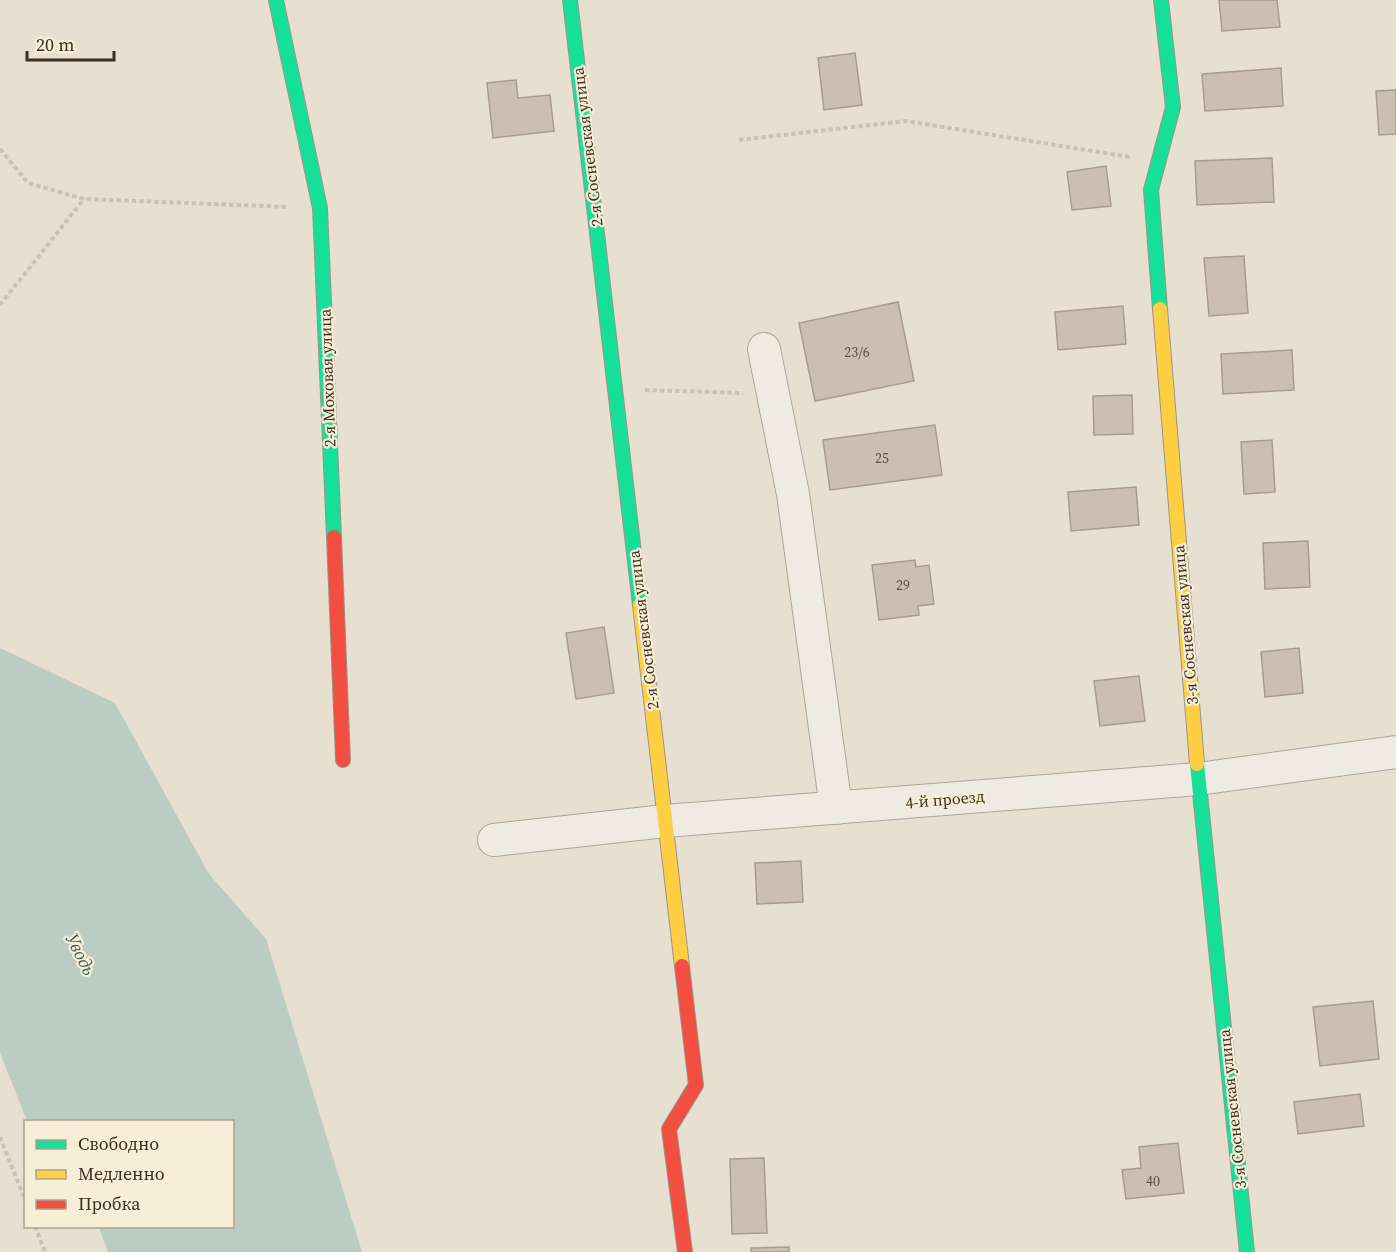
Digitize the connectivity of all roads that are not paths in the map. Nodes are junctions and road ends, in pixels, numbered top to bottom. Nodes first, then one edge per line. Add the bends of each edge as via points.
1 (276, 0) edge
2 (570, 0) edge
3 (1161, 0) edge
4 (764, 349) dead end
5 (1396, 752) edge
6 (343, 760) dead end
7 (1198, 779) junction
8 (836, 808) junction
9 (665, 821) junction
10 (494, 840) dead end
11 (685, 1252) edge
12 (1247, 1252) edge

1 - 6 street, 2-я Моховая улица via 320,208
2 - 9 street, 2-я Сосневская улица
3 - 7 street, 3-я Сосневская улица via 1173,107 1151,189
4 - 8 street via 793,494
5 - 7 street, 4-й проезд
7 - 8 street, 4-й проезд
7 - 12 street, 3-я Сосневская улица
8 - 9 street, 4-й проезд
9 - 10 street, 4-й проезд
9 - 11 street, 2-я Сосневская улица via 696,1085 669,1129

